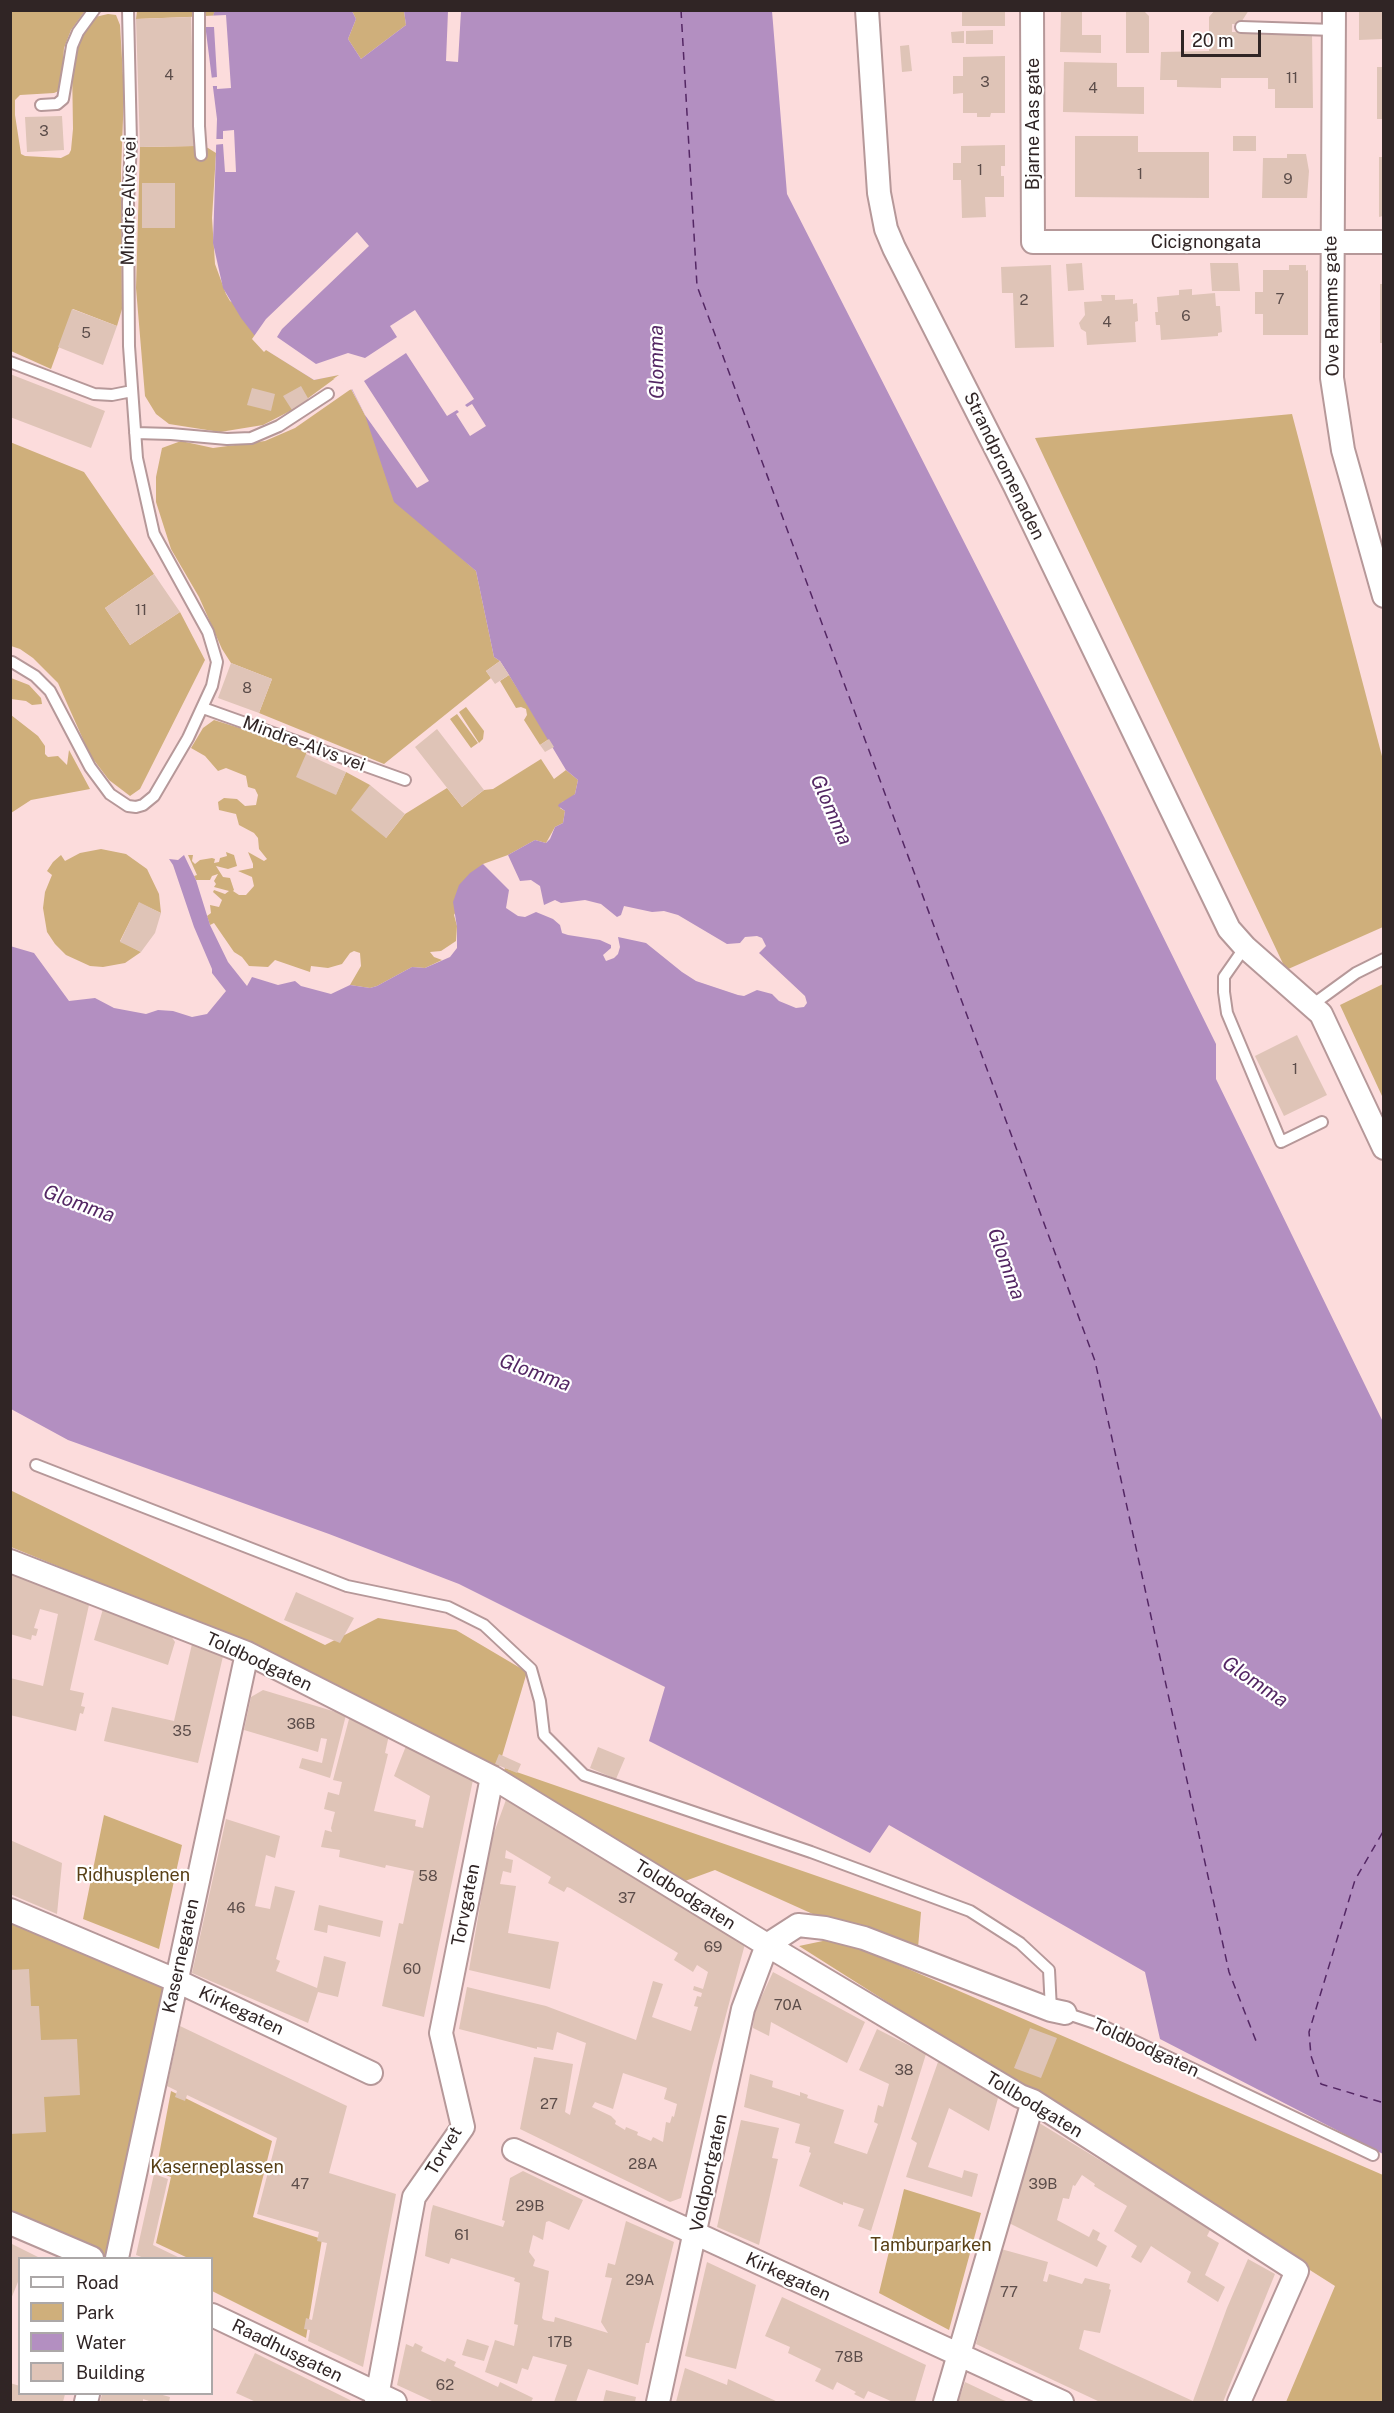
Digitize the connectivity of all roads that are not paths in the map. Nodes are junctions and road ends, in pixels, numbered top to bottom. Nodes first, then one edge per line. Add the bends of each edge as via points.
1 (94, 10) edge
2 (128, 10) edge
3 (199, 10) edge
4 (867, 10) edge
5 (1032, 10) edge
6 (1334, 20) edge
7 (1241, 27) dead end
8 (41, 105) dead end
9 (201, 155) dead end
10 (1033, 237) joint
11 (1331, 242) junction
12 (1383, 242) edge
13 (10, 362) edge
14 (132, 392) junction
15 (328, 394) dead end
16 (135, 433) junction
17 (1382, 586) edge
18 (12, 662) dead end
19 (203, 708) junction
20 (405, 780) dead end
21 (1245, 947) junction
22 (1383, 959) edge
23 (1311, 1005) junction
24 (1322, 1122) dead end
25 (1383, 1148) edge
26 (36, 1465) dead end
27 (10, 1561) edge
28 (247, 1653) junction
29 (492, 1777) junction
30 (10, 1910) edge
31 (767, 1945) junction
32 (175, 1980) junction
33 (1058, 2012) junction
34 (441, 2032) joint
35 (371, 2073) dead end
36 (1033, 2101) junction
37 (514, 2150) dead end
38 (1373, 2155) dead end
39 (10, 2223) edge
40 (696, 2235) junction
41 (87, 2257) edge
42 (117, 2257) edge
43 (213, 2315) edge
44 (959, 2355) junction
45 (383, 2400) edge
46 (658, 2403) edge
47 (945, 2403) edge
48 (1062, 2403) edge
49 (1239, 2403) edge

1 - 8 lane via 72,46 63,99 57,104
2 - 14 lane, Mindre-Alvs vei via 128,304
3 - 9 lane
4 - 21 street, Strandpromenaden via 876,164 886,229 1229,929
5 - 10 street, Bjarne Aas gate
6 - 7 lane
6 - 11 street, Ove Ramms gate
10 - 11 street, Cicignongata via 1033,242
11 - 12 street, Cicignongata
11 - 17 street, Ove Ramms gate via 1332,378 1342,450
13 - 14 lane via 94,394
14 - 16 lane, Mindre-Alvs vei
15 - 16 lane via 279,426 251,438
16 - 19 lane, Mindre-Alvs vei via 142,491 154,534 216,653 216,671
18 - 19 lane, Mindre-Alvs vei via 50,691 97,777 110,794 128,806 144,805 154,796
19 - 20 lane, Mindre-Alvs vei
21 - 23 street, Strandpromenaden
21 - 24 lane via 1224,977 1227,1013 1281,1142
22 - 23 lane
23 - 25 street, Strandpromenaden via 1321,1014
26 - 33 lane via 347,1586 448,1607 484,1625 531,1670 544,1735 584,1775 970,1911 1020,1943 1049,1970
27 - 28 street, Toldbodgaten
28 - 29 street, Toldbodgaten
28 - 32 street, Kasernegaten
29 - 31 street, Toldbodgaten
29 - 34 street, Torvgaten
30 - 32 street, Kirkegaten
31 - 33 street, Toldbodgaten via 798,1925 825,1928 864,1938
31 - 36 street, Tollbodgaten
31 - 40 street, Voldportgaten via 743,2009
32 - 35 street, Kirkegaten
32 - 42 street, Kasernegaten
33 - 38 lane, Toldbodgaten via 1101,2025
34 - 45 street, Torvet via 463,2127 414,2197
36 - 44 street
36 - 49 street, Tollbodgaten via 1297,2271
37 - 40 street, Kirkegaten
39 - 41 street
40 - 44 street, Kirkegaten
40 - 46 street, Voldportgaten
43 - 45 street, Raadhusgaten
44 - 47 street
44 - 48 street, Kirkegaten

